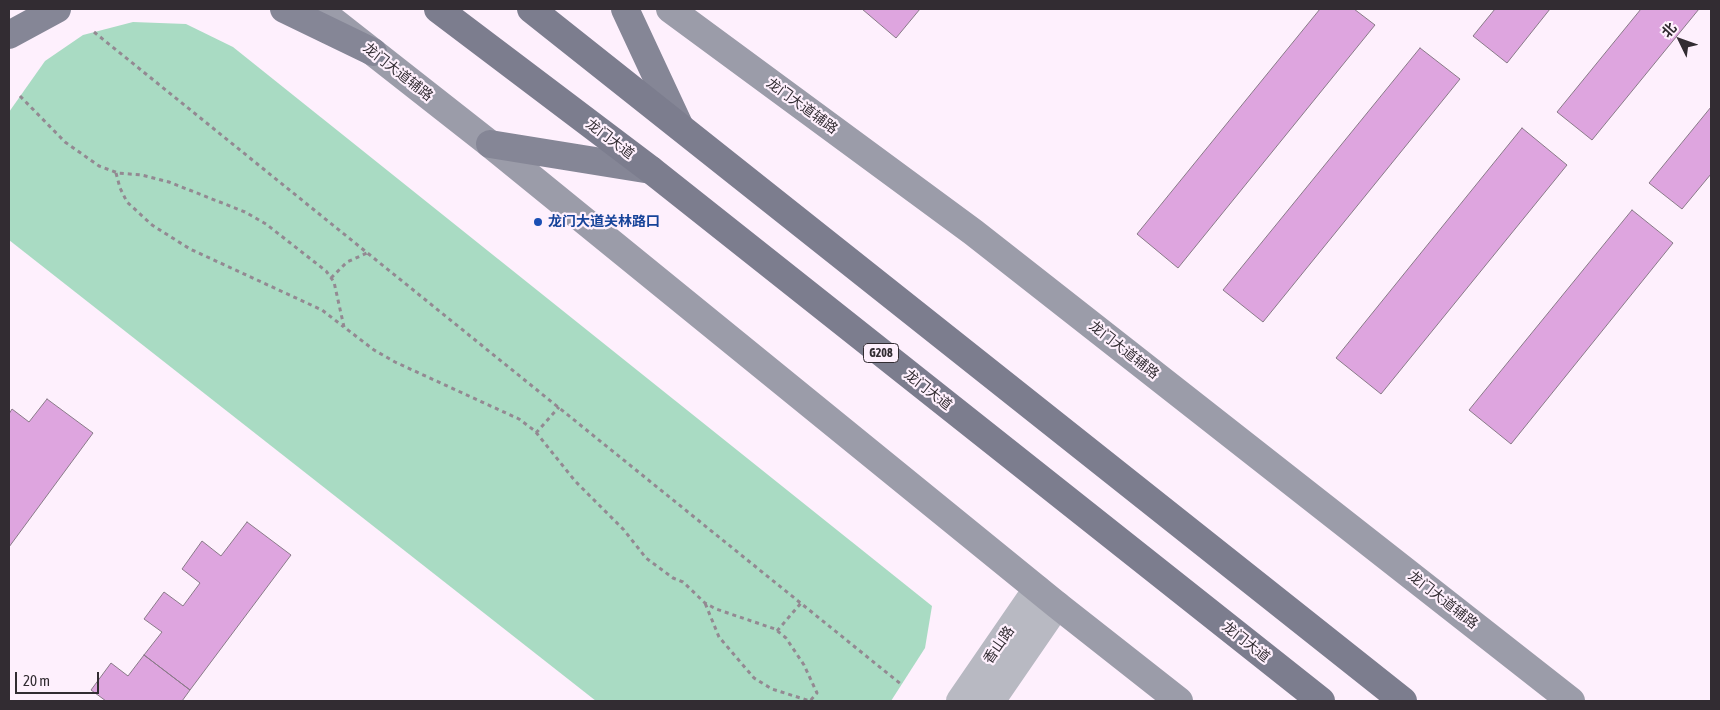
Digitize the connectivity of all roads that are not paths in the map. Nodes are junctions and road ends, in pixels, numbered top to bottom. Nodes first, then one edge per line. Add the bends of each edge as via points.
1 (57, 9) edge
2 (284, 9) edge
3 (318, 9) edge
4 (438, 9) edge
5 (531, 9) edge
6 (625, 9) edge
7 (670, 9) edge
8 (9, 35) edge
9 (374, 52) junction
10 (679, 125) junction
11 (490, 144) junction
12 (651, 170) junction
13 (1047, 597) junction
14 (960, 701) edge
15 (991, 701) edge
16 (1178, 701) edge
17 (1321, 701) edge
18 (1403, 701) edge
19 (1572, 701) edge

1 - 8 main road
2 - 9 main road
3 - 9 main road, 龙门大道辅路
4 - 12 highway, 龙门大道 / G208
5 - 10 highway
6 - 10 main road
7 - 19 main road, 龙门大道辅路 via 973,232
9 - 11 main road, 龙门大道辅路
10 - 18 highway
11 - 12 main road
11 - 13 main road, 龙门大道辅路
12 - 17 highway, 龙门大道 / G208
13 - 14 street, 香山路
13 - 15 street, 香山路
13 - 16 main road, 龙门大道辅路

